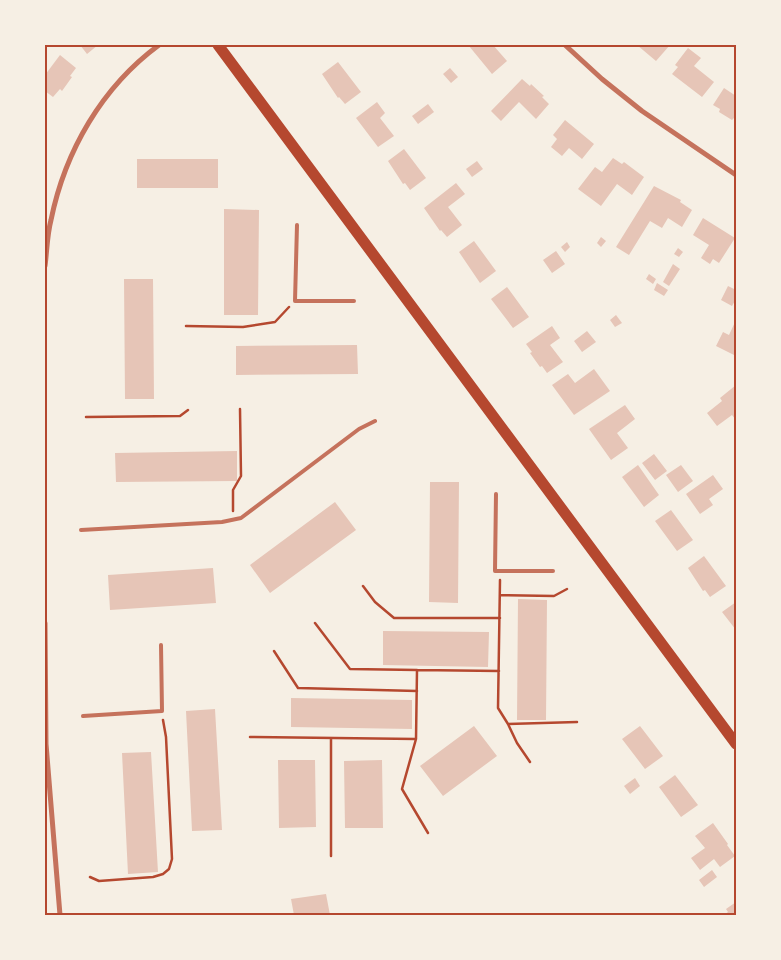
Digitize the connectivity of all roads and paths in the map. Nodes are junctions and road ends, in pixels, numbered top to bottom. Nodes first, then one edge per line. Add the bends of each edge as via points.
1 (159, 45) edge
2 (218, 45) edge
3 (565, 45) edge
4 (736, 175) edge
5 (297, 225) dead end
6 (45, 266) edge
7 (295, 301) junction
8 (354, 301) dead end
9 (186, 326) dead end
10 (188, 410) dead end
11 (240, 410) dead end
12 (86, 417) dead end
13 (375, 421) dead end
14 (496, 494) dead end
15 (233, 520) junction
16 (81, 530) dead end
17 (501, 571) junction
18 (553, 571) dead end
19 (363, 586) dead end
20 (566, 589) dead end
21 (500, 595) junction
22 (500, 618) junction
23 (45, 623) edge
24 (315, 623) dead end
25 (161, 645) dead end
26 (274, 651) dead end
27 (417, 670) junction
28 (499, 671) junction
29 (417, 691) junction
30 (162, 711) junction
31 (83, 716) dead end
32 (577, 722) dead end
33 (508, 724) junction
34 (250, 737) dead end
35 (331, 738) junction
36 (416, 739) junction
37 (736, 744) edge
38 (530, 762) dead end
39 (428, 834) dead end
40 (331, 856) dead end
41 (90, 877) dead end
42 (60, 915) edge

1 - 6 street via 140,58 114,87 72,152 52,213
2 - 37 main road
3 - 4 street via 642,111
5 - 7 lane
7 - 8 lane
7 - 9 path via 274,322 243,326
10 - 12 path via 180,416
11 - 15 path via 241,476 232,490
13 - 15 lane via 359,429 246,515
14 - 17 lane via 495,571
15 - 16 lane
17 - 18 lane
17 - 21 path
19 - 22 path via 375,602 394,618
20 - 21 path via 554,596
21 - 22 path
22 - 28 path
23 - 42 street via 46,744
24 - 27 path via 350,669
25 - 30 lane
26 - 29 path via 298,688
27 - 28 path
27 - 29 path
28 - 33 path via 498,708
29 - 36 path
30 - 31 lane
30 - 41 path via 171,865 163,874 153,877 99,881
32 - 33 path
33 - 38 path
34 - 35 path
35 - 36 path
35 - 40 path
36 - 39 path via 402,789

